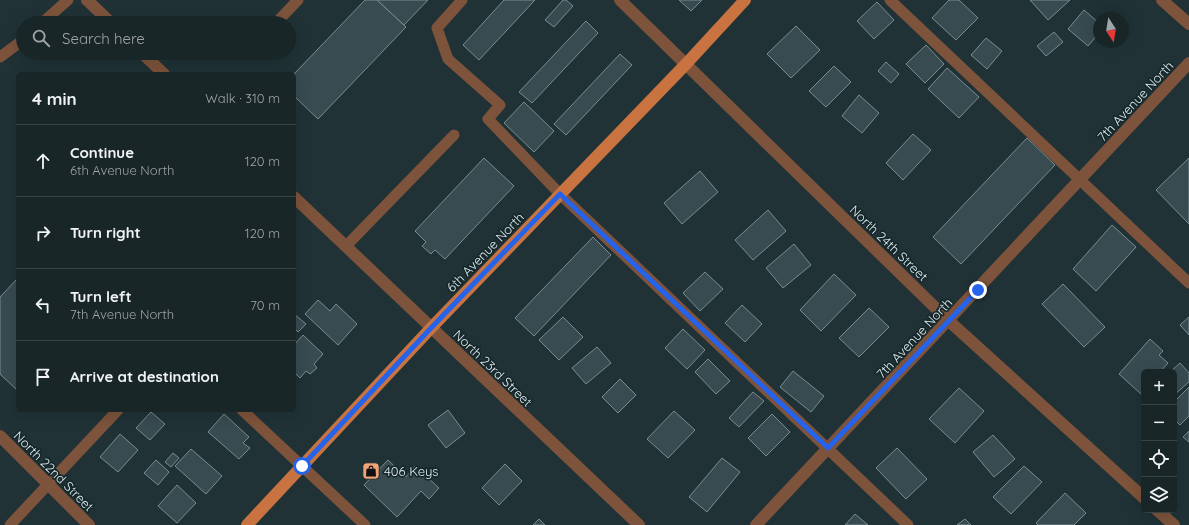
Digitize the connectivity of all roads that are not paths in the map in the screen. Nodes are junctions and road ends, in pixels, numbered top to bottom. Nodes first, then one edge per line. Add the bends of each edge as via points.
1 (68, 0) edge
2 (86, 0) edge
3 (298, 0) edge
4 (462, 0) edge
5 (620, 0) edge
6 (745, 0) edge
7 (890, 0) edge
8 (1162, 0) edge
9 (50, 16) edge
10 (103, 16) edge
11 (283, 16) edge
12 (1189, 24) edge
13 (16, 45) edge
14 (0, 57) edge
15 (149, 60) edge
16 (1189, 63) edge
17 (686, 64) junction
18 (162, 72) edge
19 (454, 135) dead end
20 (1081, 180) junction
21 (560, 194) junction
22 (296, 199) edge
23 (346, 246) junction
24 (1189, 283) edge
25 (949, 321) junction
26 (431, 328) junction
27 (116, 412) edge
28 (244, 412) edge
29 (0, 436) edge
30 (828, 448) junction
31 (302, 466) junction
32 (49, 485) junction
33 (1141, 495) edge
34 (1160, 513) edge
35 (10, 525) edge
36 (89, 525) edge
37 (247, 525) edge
38 (365, 525) edge
39 (639, 525) edge
40 (756, 525) edge
41 (908, 525) edge
42 (1174, 525) edge

1 - 9 lane
2 - 10 street
3 - 11 lane
4 - 21 lane via 437,28 448,59 500,105 488,119
5 - 17 street, North 24th Street
6 - 17 main road, 6th Avenue North
7 - 20 lane
8 - 12 street
13 - 14 lane
15 - 18 street
16 - 20 street, 7th Avenue North
17 - 21 main road, 6th Avenue North
17 - 25 street, North 24th Street
19 - 23 lane
20 - 24 lane
20 - 25 street, 7th Avenue North
21 - 26 main road, 6th Avenue North
21 - 30 lane
22 - 23 street, North 23rd Street
23 - 26 street, North 23rd Street
25 - 30 street, 7th Avenue North
25 - 33 street, North 24th Street
26 - 31 main road, 6th Avenue North
26 - 39 street, North 23rd Street
27 - 32 lane
28 - 31 lane
29 - 32 street, North 22nd Street
30 - 40 street, 7th Avenue North
30 - 41 lane
31 - 37 main road, 6th Avenue North
31 - 38 lane
32 - 35 lane
32 - 36 street, North 22nd Street
34 - 42 street

